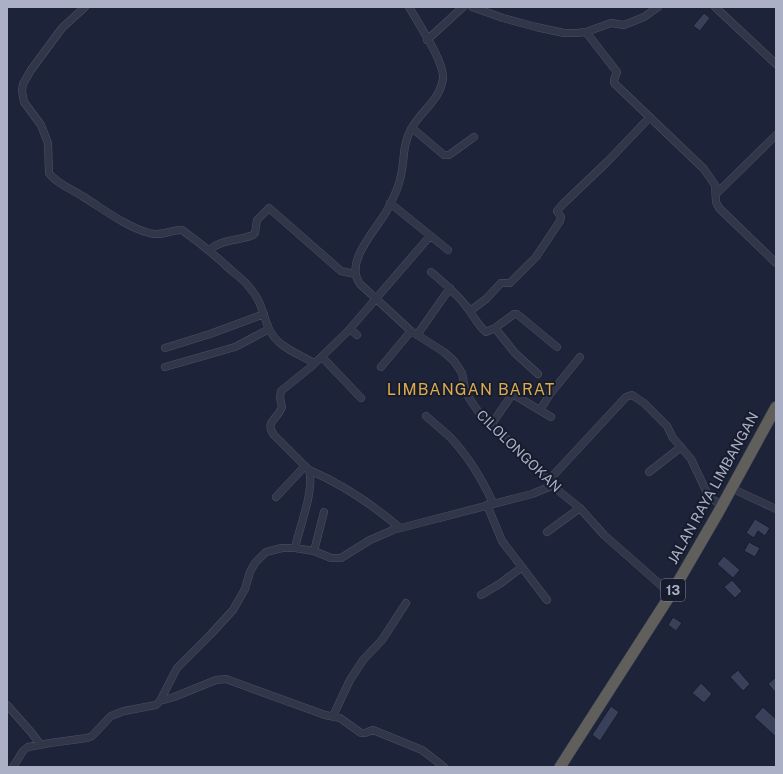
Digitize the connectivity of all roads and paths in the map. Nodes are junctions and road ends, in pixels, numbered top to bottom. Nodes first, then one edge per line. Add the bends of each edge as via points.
1 (85, 7) edge
2 (409, 7) edge
3 (463, 7) edge
4 (472, 7) edge
5 (658, 7) edge
6 (715, 7) edge
7 (586, 32) junction
8 (427, 40) junction
9 (776, 64) edge
10 (650, 117) junction
11 (412, 128) junction
12 (776, 135) edge
13 (474, 137) dead end
14 (716, 194) junction
15 (390, 203) junction
16 (430, 236) junction
17 (208, 249) junction
18 (448, 250) dead end
19 (776, 264) edge
20 (431, 272) dead end
21 (355, 274) junction
22 (450, 288) junction
23 (376, 299) junction
24 (470, 311) junction
25 (264, 314) junction
26 (495, 328) junction
27 (269, 329) junction
28 (350, 329) junction
29 (414, 333) junction
30 (357, 335) dead end
31 (557, 347) dead end
32 (164, 348) dead end
33 (322, 356) junction
34 (580, 357) dead end
35 (314, 363) junction
36 (165, 367) dead end
37 (381, 367) dead end
38 (538, 374) dead end
39 (361, 398) dead end
40 (776, 407) edge
41 (540, 410) junction
42 (426, 416) dead end
43 (551, 417) dead end
44 (492, 426) junction
45 (681, 447) junction
46 (307, 468) junction
47 (649, 472) dead end
48 (551, 482) junction
49 (731, 488) junction
50 (276, 497) dead end
51 (490, 504) junction
52 (722, 505) junction
53 (580, 508) junction
54 (776, 509) edge
55 (324, 512) dead end
56 (400, 528) junction
57 (547, 532) dead end
58 (295, 548) junction
59 (314, 551) junction
60 (522, 567) junction
61 (671, 594) junction
62 (481, 595) dead end
63 (547, 600) dead end
64 (406, 603) dead end
65 (160, 701) junction
66 (7, 706) edge
67 (333, 716) junction
68 (40, 744) junction
69 (13, 767) edge
70 (444, 767) edge
71 (560, 767) edge

1 - 17 street via 62,28 23,84 24,102 41,125 48,143 49,173 53,178 136,228 154,234 182,230
2 - 8 street
3 - 8 street
4 - 7 street via 536,27 564,33
5 - 7 street via 644,17 624,25 611,23
6 - 9 street
7 - 10 street via 617,72 614,83
8 - 11 street via 442,70 442,83 438,94
10 - 14 street via 704,169 714,181
10 - 24 street via 557,211 561,217 560,221 534,259 510,283 501,283
11 - 13 street via 444,155
11 - 15 street via 404,146 400,180
12 - 14 street
14 - 19 street via 719,208
15 - 16 street
15 - 21 street via 360,252
16 - 18 street
16 - 23 street
17 - 21 street via 217,244 253,235 257,220 269,208 341,271
17 - 25 street via 249,286
20 - 22 street
21 - 23 street, CILOLONGOKAN via 360,284
22 - 24 street
22 - 29 street
23 - 28 street
23 - 29 street, CILOLONGOKAN
24 - 26 street via 486,332
25 - 27 street
25 - 32 street
26 - 31 street via 517,314
26 - 38 street
27 - 35 street via 277,341
27 - 36 street via 234,347
28 - 30 street
28 - 33 street
29 - 37 street
29 - 44 street, CILOLONGOKAN via 454,361 462,373 465,389 473,406
33 - 35 street
33 - 39 street
34 - 41 street
35 - 46 street via 281,391 282,409 270,425 274,436
40 - 49 highway, JALAN RAYA LIMBANGAN / 13
41 - 43 street
41 - 44 street via 516,396 511,396
42 - 51 street via 450,437 468,459 485,486
44 - 48 street, CILOLONGOKAN
45 - 47 street
45 - 48 street via 664,423 635,396 629,395
45 - 52 street via 695,466 709,497
46 - 50 street
46 - 56 street via 357,496
46 - 58 street via 311,476
48 - 51 street via 532,494
48 - 53 street, CILOLONGOKAN
49 - 52 highway, JALAN RAYA LIMBANGAN / 13
49 - 54 street
51 - 56 street
51 - 60 street via 502,541
52 - 61 highway, JALAN RAYA LIMBANGAN / 13
53 - 57 street
53 - 61 street, CILOLONGOKAN via 604,535
55 - 59 street
56 - 59 street via 370,540 341,558 331,558
58 - 59 street
58 - 65 street via 271,550 255,563 233,610 177,668
60 - 62 street
60 - 63 street
61 - 71 highway, JALAN RAYA LIMBANGAN / 13
64 - 67 street via 382,640 350,680
65 - 67 street via 216,680 226,679
65 - 68 street via 156,705 111,716 87,738
66 - 68 street
67 - 70 street via 361,733 373,730 418,748
68 - 69 street via 23,751

